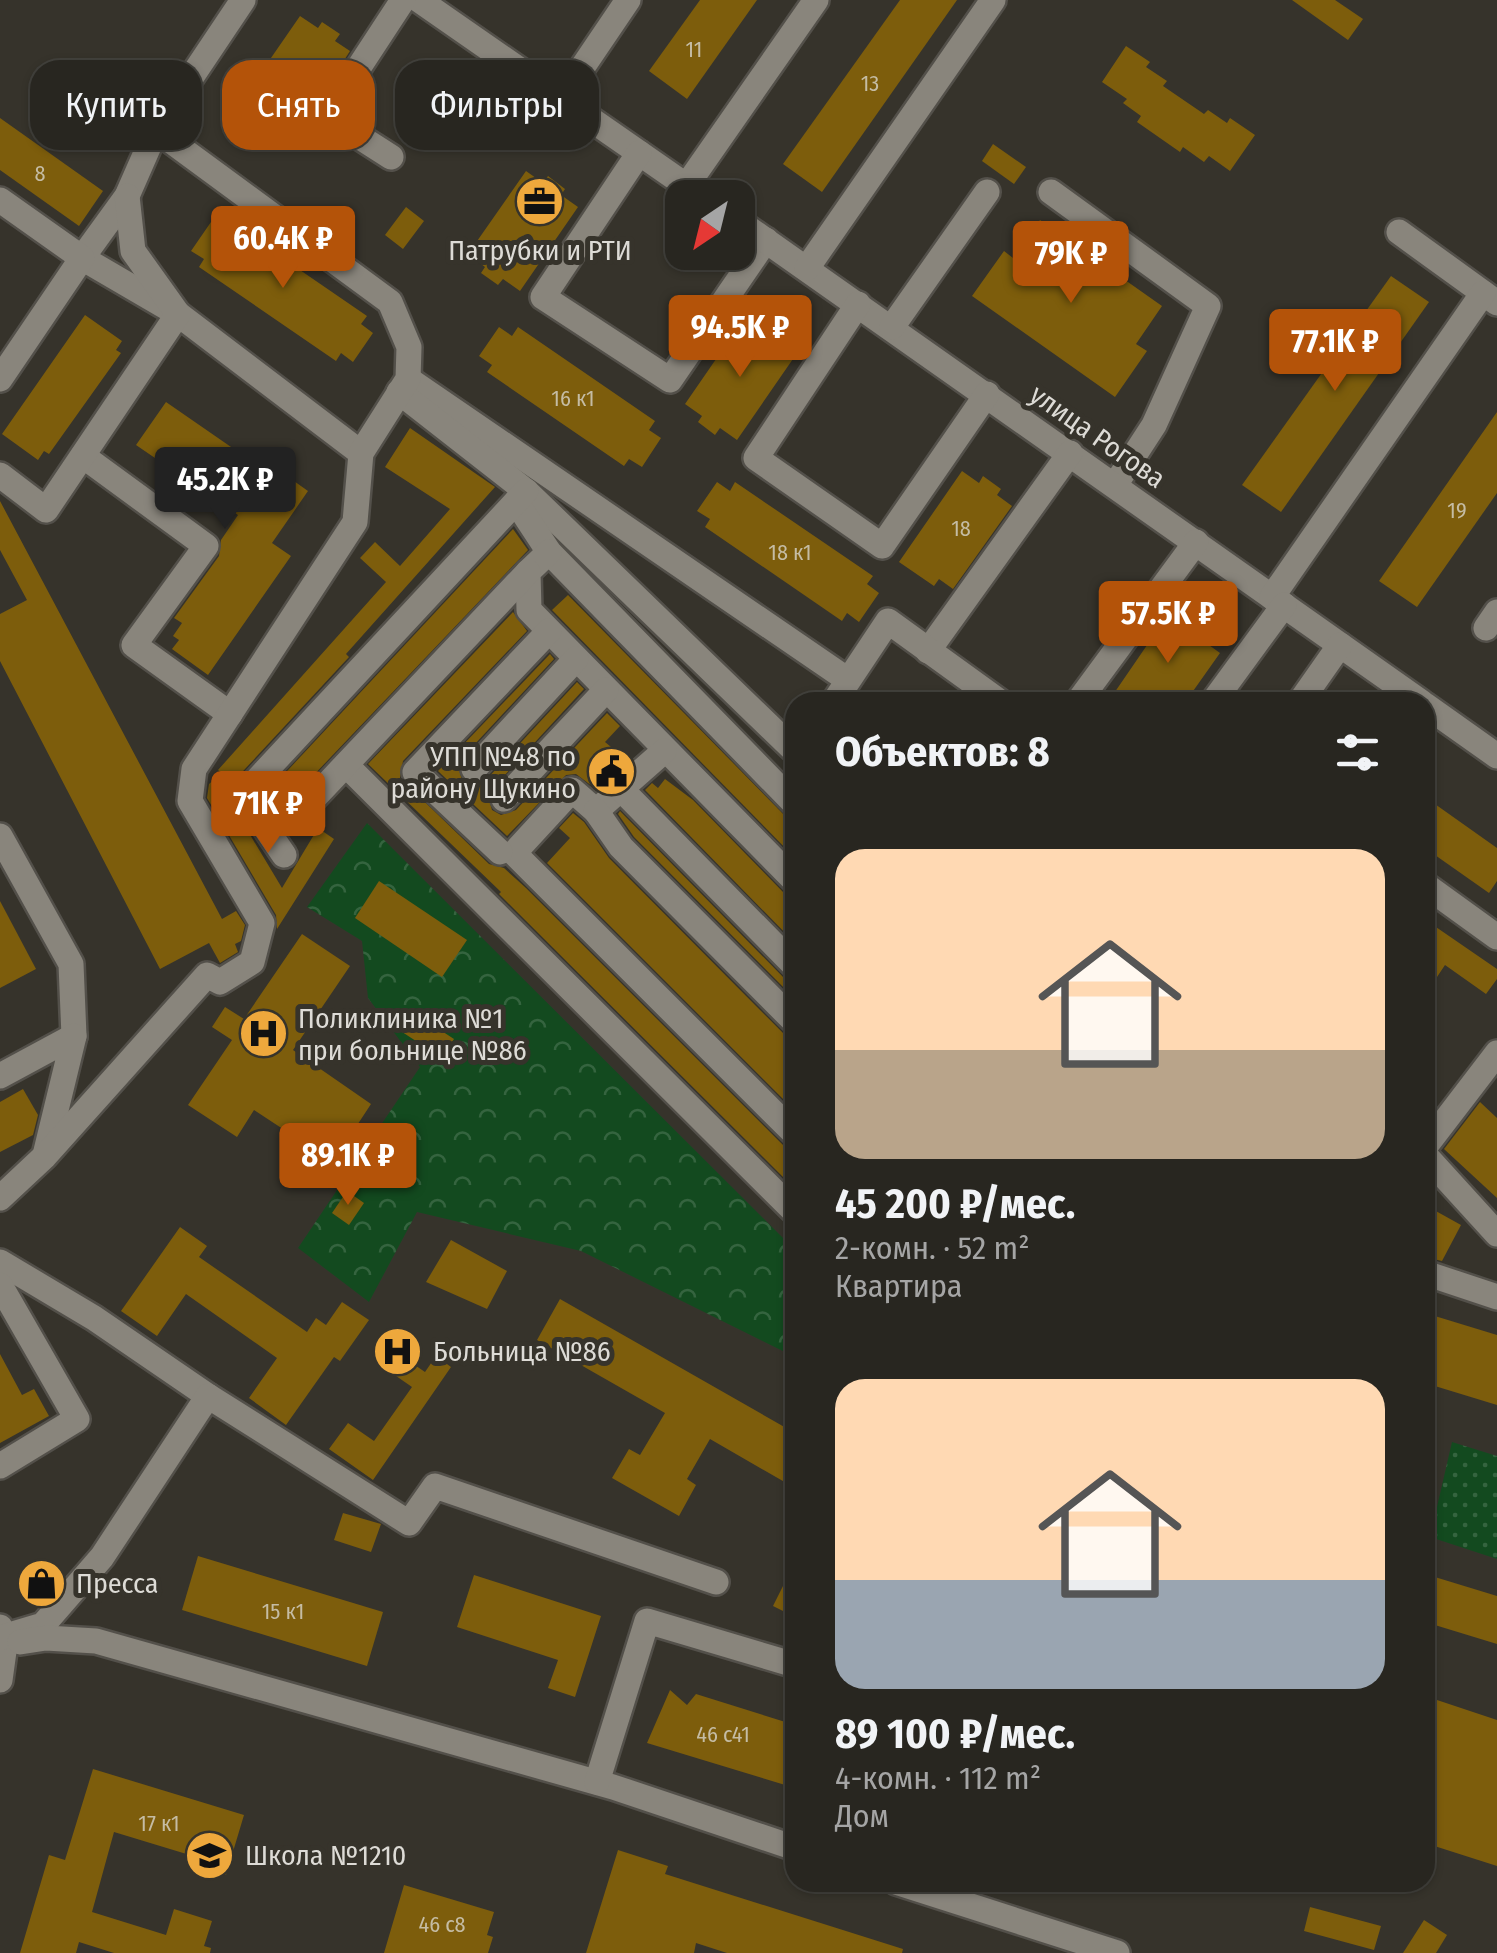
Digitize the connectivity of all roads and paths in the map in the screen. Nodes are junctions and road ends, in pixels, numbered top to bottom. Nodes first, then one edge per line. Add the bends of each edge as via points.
1 (244, 0) edge
2 (628, 0) edge
3 (816, 0) edge
4 (993, 0) edge
5 (418, 1) edge
6 (504, 60) edge
7 (587, 60) edge
8 (202, 62) edge
9 (599, 125) edge
10 (147, 150) edge
11 (183, 150) edge
12 (639, 153) junction
13 (391, 157) dead end
14 (680, 180) edge
15 (703, 180) edge
16 (987, 192) dead end
17 (1052, 192) dead end
18 (127, 196) junction
19 (0, 200) edge
20 (755, 232) edge
21 (1399, 232) dead end
22 (766, 240) junction
23 (82, 258) junction
24 (807, 268) junction
25 (1490, 298) edge
26 (858, 304) junction
27 (178, 314) junction
28 (892, 328) junction
29 (0, 379) edge
30 (403, 385) junction
31 (987, 394) junction
32 (361, 453) junction
33 (1070, 453) junction
34 (83, 456) junction
35 (0, 475) edge
36 (1115, 485) junction
37 (521, 496) junction
38 (1196, 542) junction
39 (549, 552) junction
40 (528, 572) junction
41 (1278, 601) junction
42 (548, 631) junction
43 (1340, 645) junction
44 (928, 651) junction
45 (576, 659) junction
46 (606, 690) junction
47 (841, 691) edge
48 (986, 692) edge
49 (1085, 692) edge
50 (1219, 692) edge
51 (1307, 692) edge
52 (1406, 692) edge
53 (1435, 712) edge
54 (230, 714) junction
55 (785, 742) edge
56 (664, 751) junction
57 (1497, 756) edge
58 (346, 764) junction
59 (474, 769) dead end
60 (621, 788) junction
61 (785, 794) edge
62 (504, 799) dead end
63 (596, 810) junction
64 (298, 815) dead end
65 (0, 836) edge
66 (500, 852) dead end
67 (284, 855) dead end
68 (785, 871) edge
69 (1435, 892) edge
70 (1497, 937) edge
71 (785, 956) edge
72 (785, 1012) edge
73 (74, 1036) junction
74 (1497, 1052) edge
75 (0, 1076) edge
76 (785, 1124) edge
77 (1435, 1134) edge
78 (45, 1156) junction
79 (1435, 1166) edge
80 (0, 1198) edge
81 (785, 1202) edge
82 (1497, 1234) edge
83 (0, 1262) edge
84 (1435, 1276) edge
85 (0, 1285) edge
86 (1497, 1297) edge
87 (208, 1396) junction
88 (0, 1466) edge
89 (716, 1582) dead end
90 (3, 1636) edge
91 (785, 1662) edge
92 (0, 1680) edge
93 (597, 1782) junction
94 (785, 1845) edge
95 (927, 1892) edge
96 (1117, 1953) edge

1 - 8 street
2 - 7 street
3 - 15 street
4 - 24 street
5 - 6 street
5 - 13 street via 326,116
9 - 12 street
10 - 18 street
11 - 30 street via 390,302 409,346
12 - 14 street
12 - 22 street via 542,297 670,380
16 - 28 street
17 - 36 street via 1208,306 1154,425
18 - 23 street
18 - 27 street via 133,251
19 - 23 street
20 - 22 street, улица Рогова
21 - 25 street
22 - 24 street, улица Рогова
23 - 27 street
23 - 29 street
24 - 26 street, улица Рогова
25 - 41 street
26 - 28 street, улица Рогова
26 - 31 street via 756,458 882,546
27 - 32 street
27 - 34 street
28 - 31 street, улица Рогова
30 - 32 street
30 - 37 street
30 - 47 street
31 - 33 street, улица Рогова
32 - 54 street via 355,522
33 - 36 street, улица Рогова
33 - 44 street
34 - 35 street via 46,510
34 - 54 street via 206,546 134,645
36 - 38 street, улица Рогова
37 - 39 street
37 - 55 street
37 - 67 street via 243,795
38 - 41 street, улица Рогова
38 - 49 street
39 - 40 street
39 - 61 street
40 - 42 street via 529,610
40 - 58 street
41 - 43 street, улица Рогова
41 - 50 street
42 - 45 street
42 - 66 street via 414,772
43 - 51 street
43 - 52 street, улица Рогова
44 - 47 street via 888,621
44 - 48 street
45 - 46 street
45 - 59 street
46 - 56 street
46 - 62 street
53 - 57 street, улица Рогова
54 - 78 street via 194,769 190,801 262,923 252,962 220,982 207,976
56 - 60 street
56 - 68 street
58 - 64 street
58 - 81 street
60 - 63 street
60 - 71 street
63 - 72 street via 621,847
63 - 76 street via 572,790 514,853
65 - 73 street via 71,964
69 - 70 street
73 - 75 street
73 - 78 street
74 - 77 street
78 - 80 street
79 - 82 street
83 - 87 street
84 - 86 street
85 - 88 street via 77,1419
87 - 89 street via 408,1523 435,1486
87 - 90 street via 102,1556 43,1625
90 - 92 street
90 - 93 street via 96,1641
91 - 93 street via 646,1621
93 - 94 street
95 - 96 street

